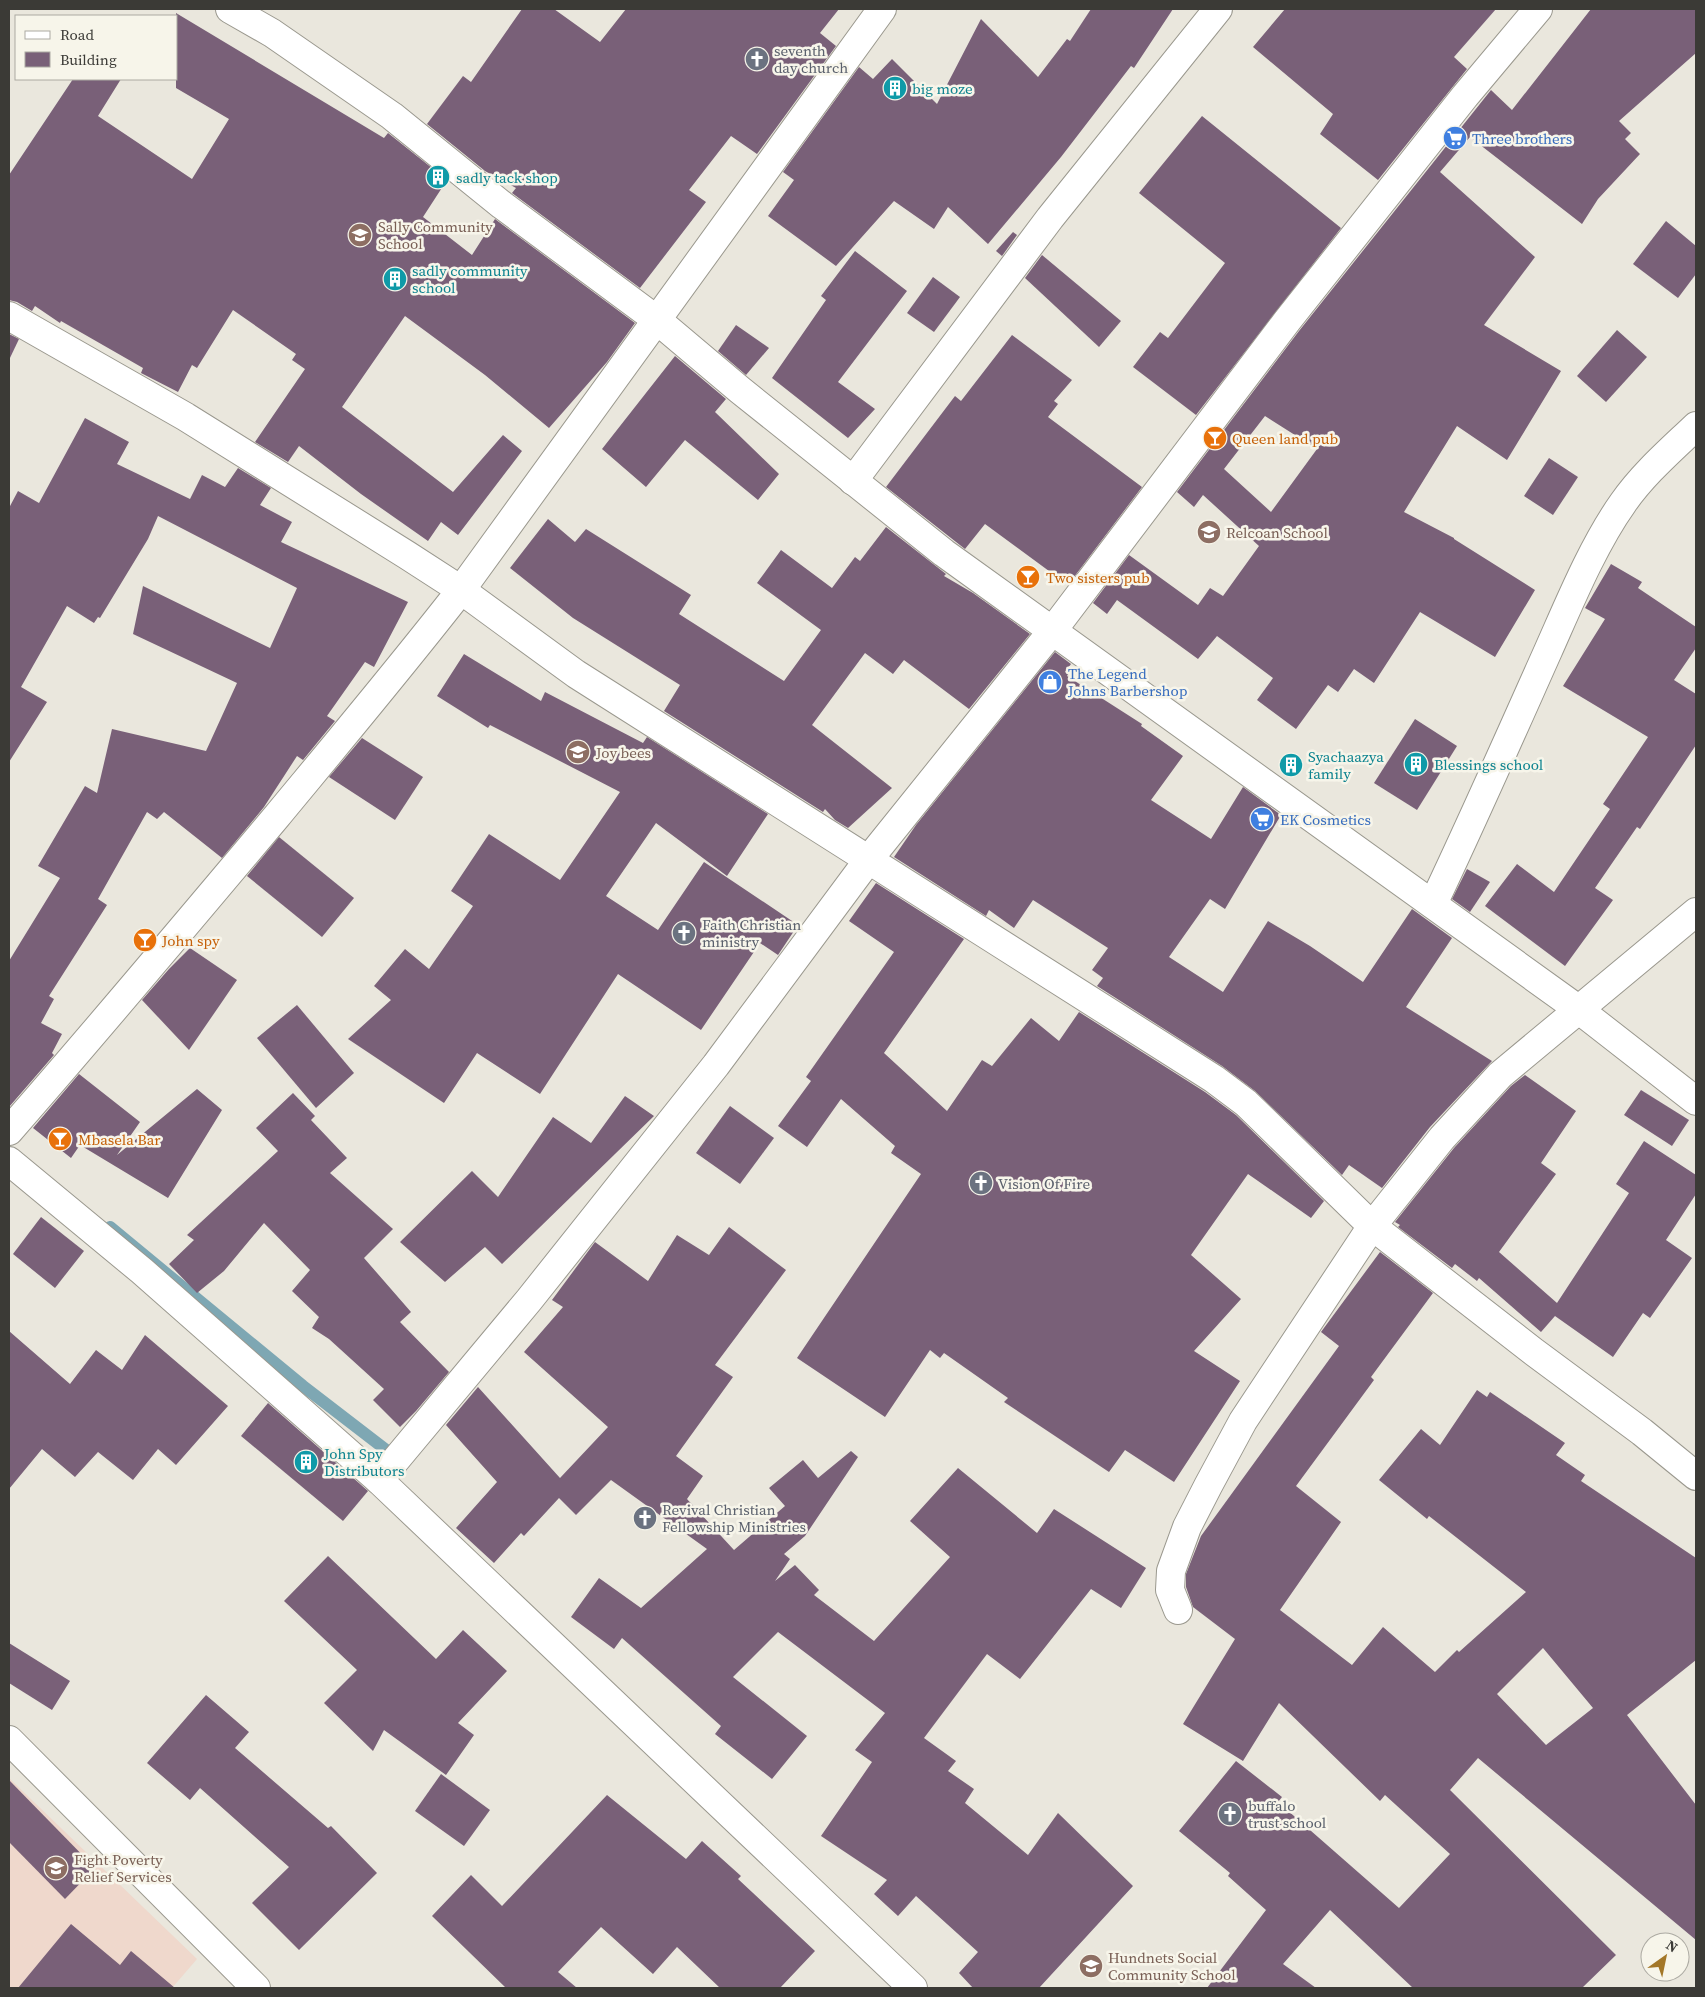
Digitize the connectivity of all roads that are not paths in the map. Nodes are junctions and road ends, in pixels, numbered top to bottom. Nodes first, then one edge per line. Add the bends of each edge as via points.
1 (230, 9) edge
2 (882, 9) edge
3 (1218, 9) edge
4 (1538, 9) edge
5 (9, 316) edge
6 (657, 320) junction
7 (1696, 426) edge
8 (853, 481) junction
9 (461, 590) junction
10 (1052, 630) junction
11 (869, 859) junction
12 (1433, 904) junction
13 (1696, 912) edge
14 (1578, 1009) junction
15 (1696, 1101) edge
16 (9, 1131) edge
17 (9, 1161) edge
18 (1372, 1226) junction
19 (1696, 1476) edge
20 (379, 1480) junction
21 (1178, 1610) dead end
22 (9, 1740) edge
23 (256, 1988) edge
24 (913, 1988) edge

1 - 6 street via 272,32 392,116 502,205
2 - 6 street
3 - 8 street via 1050,218
4 - 10 street via 1465,96 1287,322
5 - 9 street via 186,417
6 - 8 street
6 - 9 street
7 - 12 street via 1647,474 1623,502 1608,527 1567,608
8 - 10 street via 944,553
9 - 11 street via 576,674
9 - 16 street via 406,661
10 - 11 street
10 - 12 street
11 - 18 street via 1214,1079 1246,1103
11 - 20 street via 716,1065 529,1300
12 - 14 street
13 - 14 street
14 - 15 street
14 - 18 street via 1500,1075 1442,1138
17 - 20 street via 142,1271
18 - 19 street
18 - 21 street via 1243,1421 1208,1486 1170,1571 1170,1590
20 - 24 street
22 - 23 street

